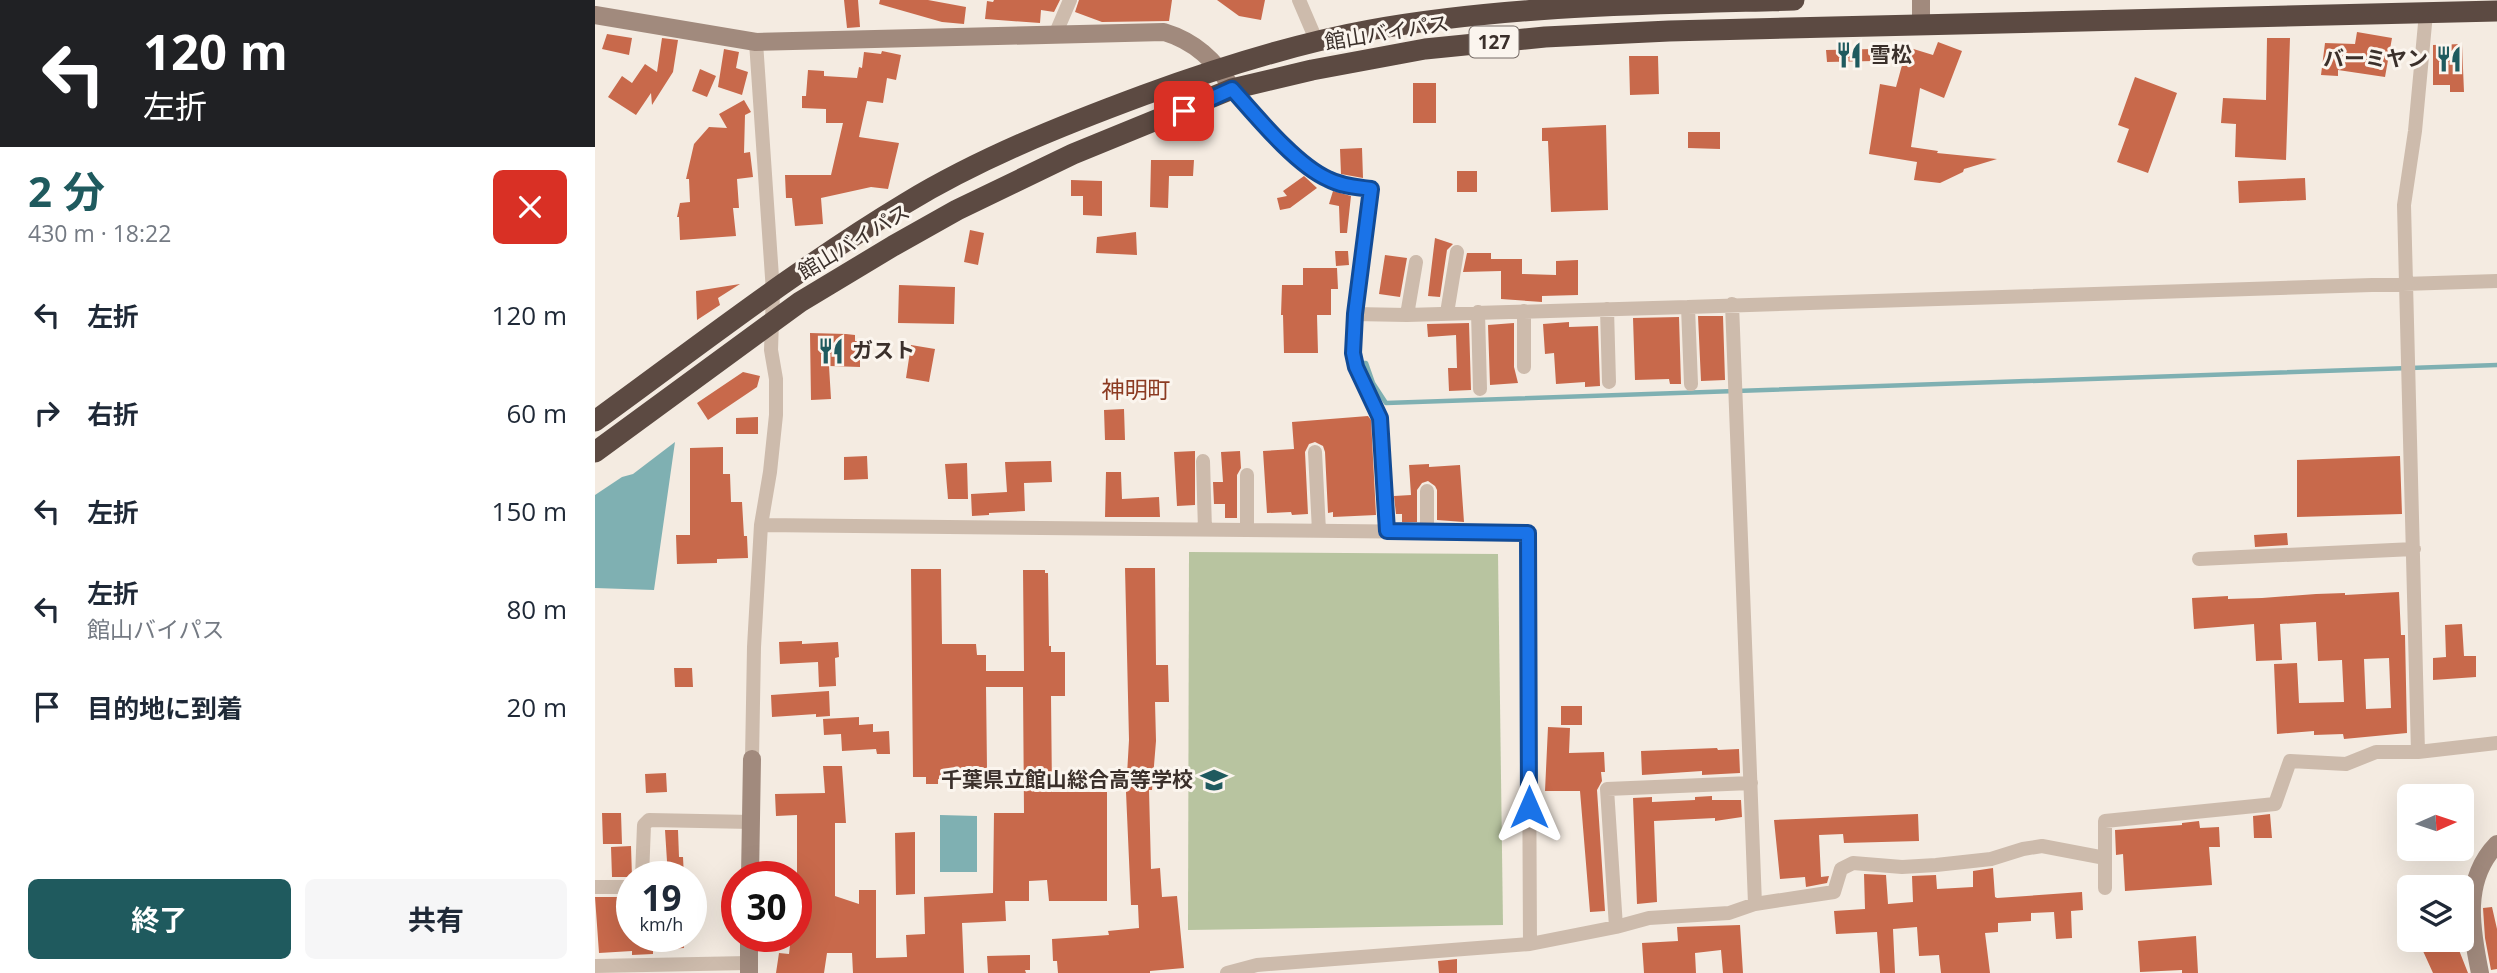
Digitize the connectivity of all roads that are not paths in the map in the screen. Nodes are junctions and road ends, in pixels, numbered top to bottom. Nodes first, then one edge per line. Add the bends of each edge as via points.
1 (1070, 0) edge
2 (1299, 0) edge
3 (1794, 0) edge
4 (1921, 0) edge
5 (2497, 11) edge
6 (2426, 13) junction
7 (595, 15) edge
8 (1921, 24) junction
9 (1055, 36) junction
10 (756, 41) junction
11 (1317, 42) junction
12 (1220, 68) junction
13 (1232, 89) junction
14 (1457, 252) dead end
15 (1416, 262) dead end
16 (2497, 281) edge
17 (2406, 285) junction
18 (773, 292) junction
19 (1732, 304) junction
20 (1688, 307) junction
21 (1607, 309) junction
22 (1524, 311) junction
23 (1478, 312) junction
24 (1447, 313) junction
25 (1355, 314) junction
26 (1407, 315) junction
27 (771, 325) junction
28 (1524, 367) dead end
29 (1609, 382) dead end
30 (1691, 384) dead end
31 (1480, 389) dead end
32 (595, 421) edge
33 (595, 452) edge
34 (1315, 452) dead end
35 (1203, 461) dead end
36 (1247, 475) dead end
37 (1427, 491) dead end
38 (761, 526) junction
39 (1205, 530) junction
40 (1247, 530) junction
41 (1319, 531) junction
42 (1387, 531) junction
43 (1427, 532) junction
44 (2414, 549) junction
45 (2199, 559) dead end
46 (2497, 743) edge
47 (2418, 752) junction
48 (753, 759) joint
49 (1751, 783) junction
50 (752, 822) junction
51 (2497, 844) edge
52 (2105, 858) junction
53 (643, 861) edge
54 (751, 861) edge
55 (595, 887) edge
56 (616, 887) edge
57 (2105, 888) dead end
58 (1755, 904) junction
59 (1616, 928) junction
60 (1530, 944) junction
61 (595, 966) edge
62 (749, 968) edge
63 (1227, 973) edge
64 (2480, 973) edge

1 - 9 street
2 - 11 street
3 - 11 highway, 館山バイパス / 127 via 1551,10 1425,22
4 - 8 street
5 - 6 highway, 館山バイパス / 127
6 - 8 highway, 館山バイパス / 127
6 - 17 street via 2404,205
7 - 10 street
8 - 13 highway, 館山バイパス / 127 via 1545,37 1426,49
9 - 10 street
9 - 12 street via 1164,32 1183,37
10 - 18 street
11 - 12 highway, 館山バイパス / 127
12 - 13 street
12 - 18 highway, 館山バイパス / 127 via 1064,124 970,169 908,202
13 - 25 street via 1307,165 1328,179 1371,189
13 - 27 highway, 館山バイパス / 127 via 1073,154 957,210 800,302
14 - 24 street
15 - 26 street
16 - 17 street
17 - 19 street
17 - 44 street
18 - 27 street
18 - 32 highway, 館山バイパス / 127
19 - 20 street
19 - 49 street
20 - 21 street
20 - 30 street
21 - 22 street
21 - 29 street
22 - 23 street
22 - 28 street
23 - 24 street
23 - 31 street
24 - 26 street
25 - 26 street
25 - 42 street via 1354,360 1380,418
27 - 33 highway, 館山バイパス / 127
27 - 38 street via 776,415
34 - 41 street
35 - 39 street
36 - 40 street
37 - 43 street
38 - 39 street
38 - 48 street
39 - 40 street
40 - 41 street
41 - 42 street
42 - 43 street
43 - 60 street via 1528,533
44 - 45 street
44 - 47 street
46 - 47 street
47 - 52 street via 2377,752 2346,764 2290,761 2275,804 2105,821
48 - 50 street
49 - 58 street
49 - 59 street via 1607,789
50 - 53 street via 649,820
50 - 54 street
51 - 64 street via 2478,872 2471,898 2471,928
52 - 57 street
52 - 58 street via 2042,846 1991,859 1937,865 1853,863 1841,869 1834,892
55 - 56 street
58 - 59 street via 1729,914 1649,918
59 - 60 street
60 - 63 street via 1257,965
61 - 62 street

